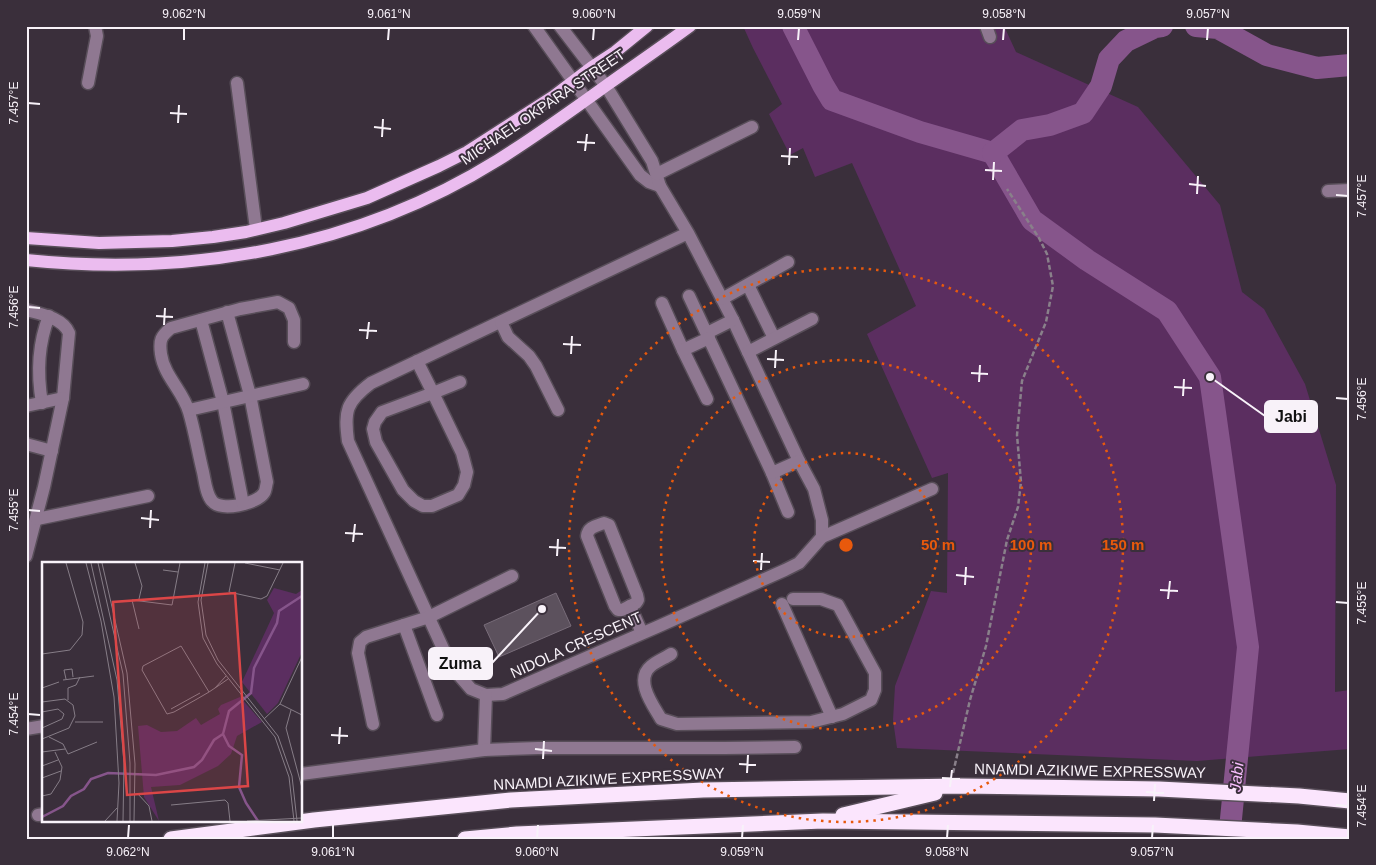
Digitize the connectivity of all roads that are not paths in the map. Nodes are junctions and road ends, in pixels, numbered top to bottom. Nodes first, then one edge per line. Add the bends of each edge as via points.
1 (95, 26) edge
2 (534, 26) edge
3 (560, 26) edge
4 (647, 26) edge
5 (690, 26) edge
6 (592, 67) junction
7 (574, 82) junction
8 (88, 83) dead end
9 (237, 83) dead end
10 (606, 86) junction
11 (586, 101) junction
12 (752, 127) dead end
13 (658, 180) junction
14 (1350, 190) edge
15 (1328, 191) dead end
16 (256, 229) junction
17 (688, 233) junction
18 (26, 238) edge
19 (26, 260) edge
20 (788, 262) dead end
21 (748, 285) junction
22 (689, 296) dead end
23 (722, 299) junction
24 (662, 303) dead end
25 (26, 310) edge
26 (227, 312) junction
27 (49, 316) junction
28 (812, 318) dead end
29 (201, 320) junction
30 (733, 320) junction
31 (500, 322) junction
32 (708, 335) junction
33 (774, 338) junction
34 (294, 342) dead end
35 (683, 350) junction
36 (748, 352) junction
37 (417, 361) junction
38 (460, 382) dead end
39 (303, 384) dead end
40 (433, 393) junction
41 (250, 395) junction
42 (63, 398) junction
43 (707, 399) dead end
44 (223, 402) junction
45 (42, 403) junction
46 (26, 406) edge
47 (189, 410) junction
48 (558, 410) dead end
49 (26, 444) edge
50 (52, 451) junction
51 (799, 461) junction
52 (772, 473) junction
53 (932, 489) dead end
54 (148, 496) dead end
55 (243, 504) junction
56 (788, 512) dead end
57 (36, 518) junction
58 (822, 537) junction
59 (26, 556) edge
60 (512, 576) dead end
61 (630, 606) junction
62 (429, 617) junction
63 (404, 625) junction
64 (642, 633) junction
65 (671, 654) dead end
66 (486, 695) junction
67 (437, 715) dead end
68 (832, 717) junction
69 (373, 724) dead end
70 (42, 726) edge
71 (26, 729) edge
72 (795, 747) dead end
73 (484, 750) junction
74 (302, 774) edge
75 (955, 786) junction
76 (1350, 796) edge
77 (1330, 799) junction
78 (1350, 801) edge
79 (823, 821) junction
80 (299, 822) edge
81 (302, 822) edge
82 (1350, 837) edge
83 (171, 839) edge
84 (465, 839) edge

1 - 8 street via 97,36
2 - 7 street
3 - 6 street
4 - 6 main road, MICHAEL OKPARA STREET
5 - 10 main road, MICHAEL OKPARA STREET
6 - 7 main road, MICHAEL OKPARA STREET
6 - 10 street
7 - 11 street
7 - 16 main road, MICHAEL OKPARA STREET via 509,126 439,166 367,198
9 - 16 street
10 - 11 main road, MICHAEL OKPARA STREET
10 - 13 street via 652,161
11 - 13 street via 640,175 649,182
11 - 19 main road, MICHAEL OKPARA STREET via 458,183 378,219 301,243 263,252 178,262 91,265
12 - 13 street
13 - 17 street
14 - 15 street
16 - 18 main road, MICHAEL OKPARA STREET via 213,237 127,243
17 - 23 street
17 - 31 street
20 - 21 street
21 - 23 street
21 - 33 street
22 - 32 street
23 - 30 street
24 - 35 street
25 - 27 street
26 - 29 street
26 - 34 street via 278,302 289,308 294,320
26 - 41 street
27 - 42 street via 66,327 69,333
27 - 45 street via 40,349
28 - 33 street
29 - 44 street
29 - 47 street via 172,328 163,334 160,343 161,356 170,378
30 - 32 street
30 - 36 street
31 - 37 street
31 - 48 street via 508,337 536,366
32 - 35 street
32 - 52 street
33 - 36 street
35 - 43 street
36 - 51 street
37 - 40 street
37 - 62 street via 360,391 348,407 345,421 348,441
38 - 40 street
39 - 41 street
40 - 40 street via 382,412 373,429 376,442 403,490 423,506 432,506 458,495 467,472 462,453
41 - 44 street
41 - 55 street via 267,482 264,493
42 - 45 street
42 - 50 street
44 - 47 street
44 - 55 street
45 - 46 street
47 - 55 street via 210,500 227,508
49 - 50 street
50 - 57 street
51 - 52 street
51 - 58 street via 814,489 822,520
52 - 56 street
53 - 58 street
54 - 57 street
57 - 59 street
58 - 64 street, NIDOLA CRESCENT via 799,563
60 - 62 street
61 - 61 street via 638,600 637,595 609,525 604,523 590,528 587,536 615,606 618,610
61 - 64 street
62 - 63 street
62 - 66 street via 451,666 471,689
63 - 67 street
63 - 69 street via 366,637 360,642 358,652
64 - 66 street, NIDOLA CRESCENT via 503,694
65 - 68 street via 650,667 644,677 646,692 661,719 677,724 811,722
66 - 73 street
68 - 68 street via 787,601 821,599 838,605 875,673 871,700
70 - 71 street
72 - 73 street
73 - 74 street
75 - 77 highway, NNAMDI AZIKIWE EXPRESSWAY via 1159,788
75 - 79 highway
75 - 81 highway, NNAMDI AZIKIWE EXPRESSWAY via 704,790 510,800
76 - 77 highway
77 - 78 highway, NNAMDI AZIKIWE EXPRESSWAY
79 - 82 highway via 1155,825
79 - 84 highway
80 - 83 highway, NNAMDI AZIKIWE EXPRESSWAY

